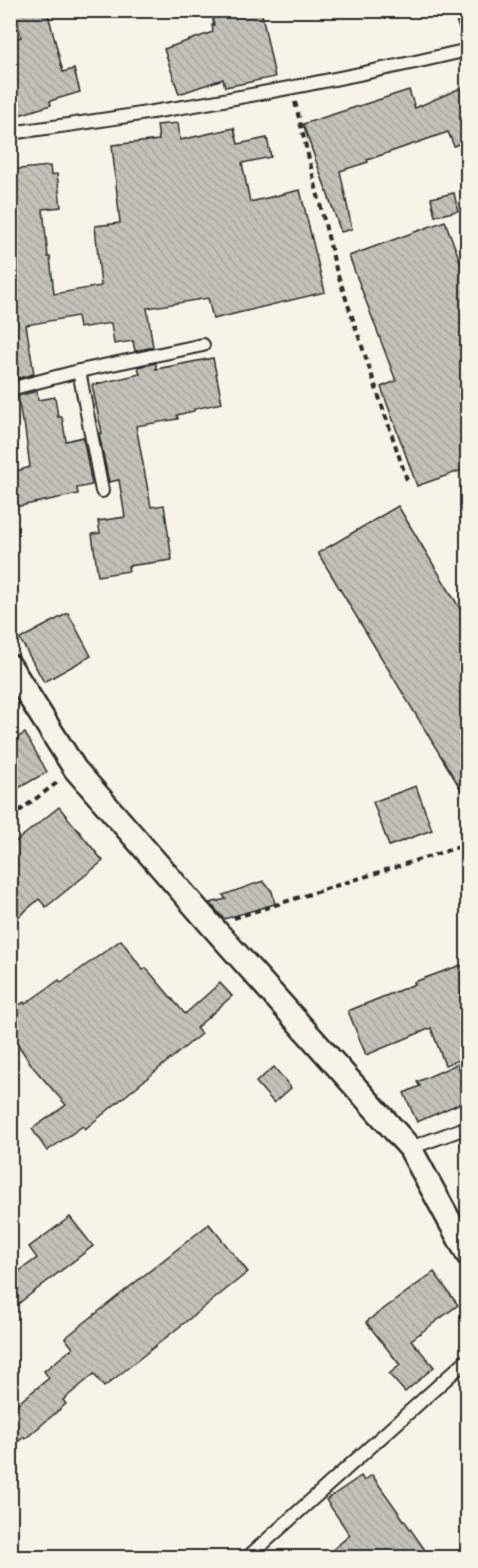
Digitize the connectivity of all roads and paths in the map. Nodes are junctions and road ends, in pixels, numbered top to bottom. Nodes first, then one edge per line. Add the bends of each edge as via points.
1 (460, 10) edge
2 (468, 32) edge
3 (468, 50) edge
4 (292, 87) junction
5 (10, 133) edge
6 (203, 345) dead end
7 (79, 371) junction
8 (10, 389) edge
9 (408, 483) dead end
10 (102, 491) dead end
11 (10, 666) edge
12 (75, 769) junction
13 (10, 818) edge
14 (468, 844) edge
15 (211, 925) junction
16 (468, 1127) edge
17 (410, 1148) junction
18 (468, 1255) edge
19 (468, 1359) edge
20 (246, 1557) edge

1 - 2 lane
3 - 4 lane
4 - 5 lane
4 - 9 path via 336,269
6 - 7 lane
7 - 8 lane
7 - 10 lane
11 - 12 street
12 - 13 path
12 - 15 street
14 - 15 path
15 - 17 street
16 - 17 lane
17 - 18 street
19 - 20 lane

